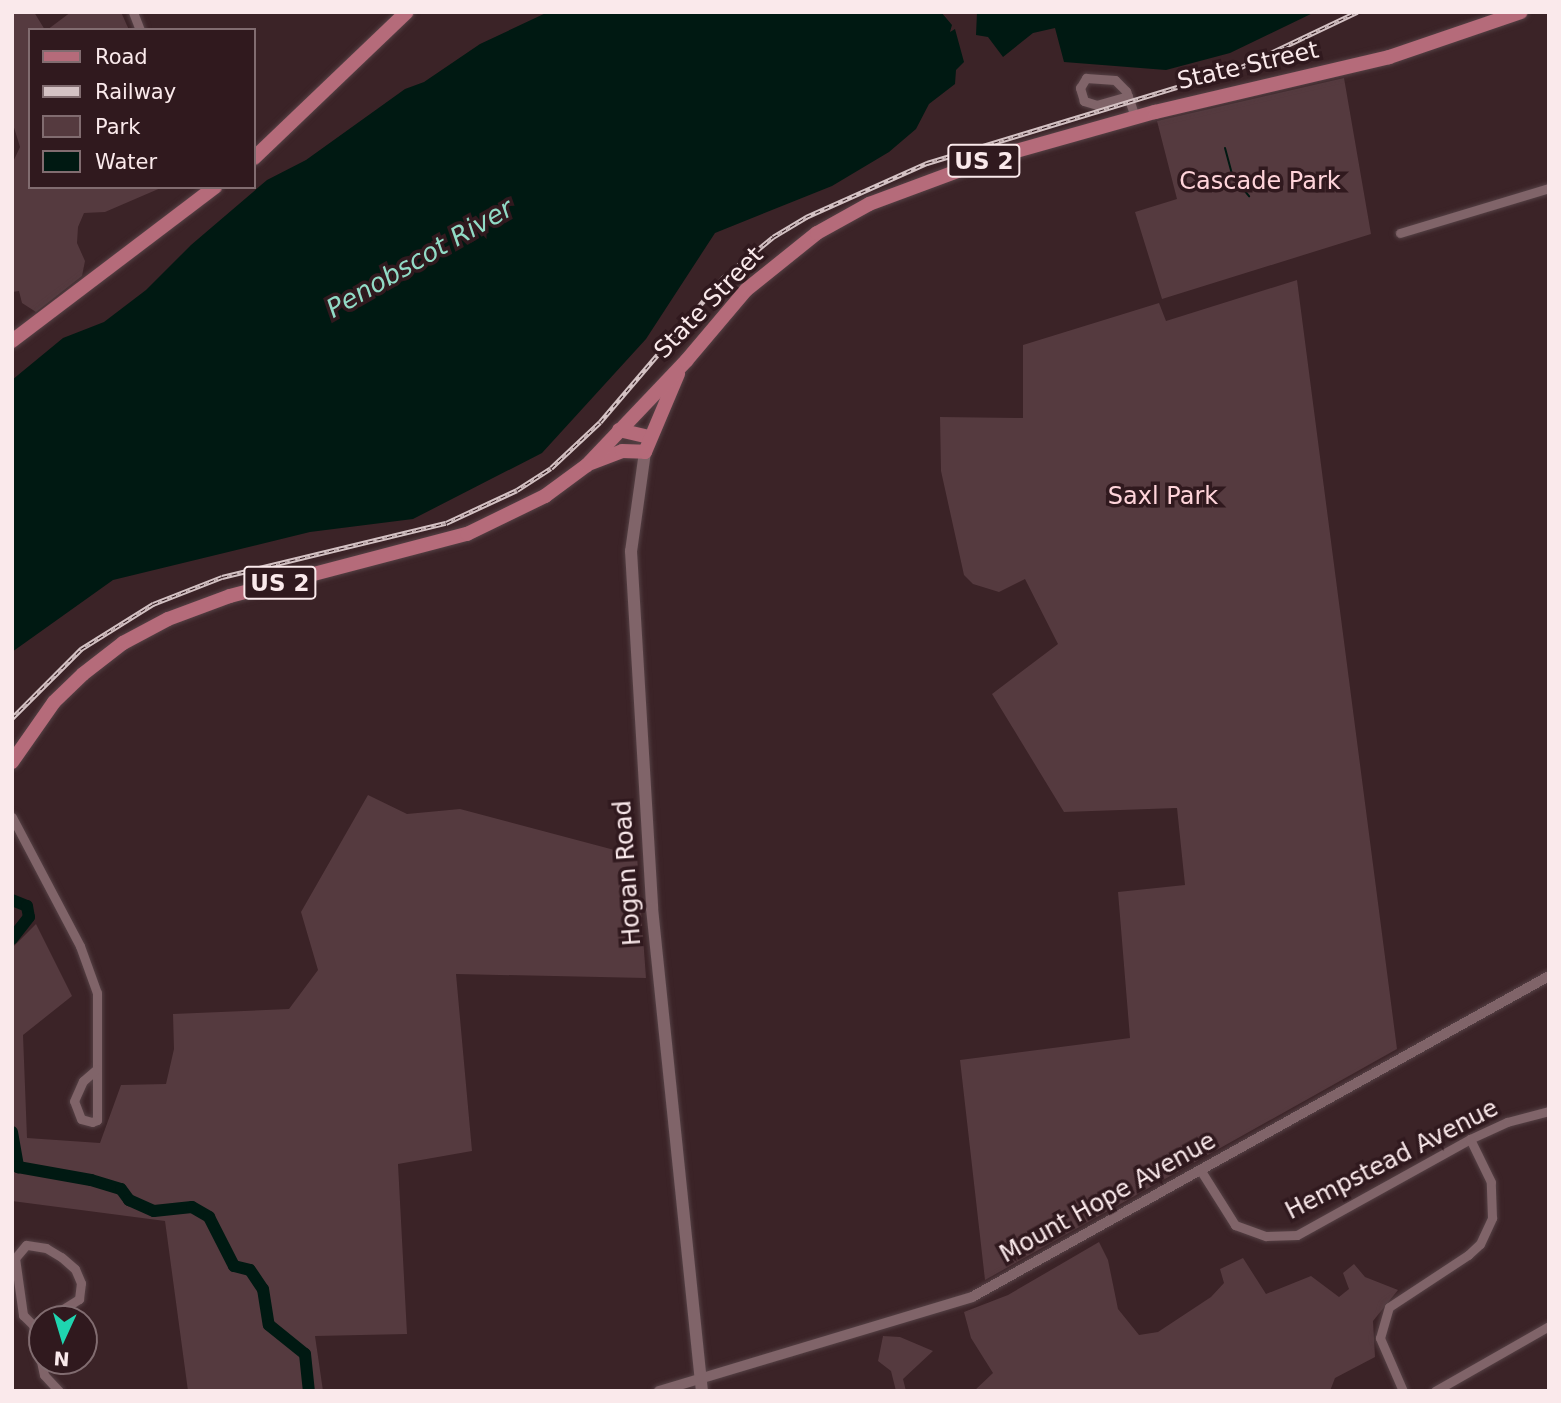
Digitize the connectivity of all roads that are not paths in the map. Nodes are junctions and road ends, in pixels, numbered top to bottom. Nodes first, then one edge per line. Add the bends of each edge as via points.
1 (407, 12) edge
2 (1521, 12) edge
3 (1128, 96) junction
4 (1135, 117) junction
5 (256, 155) edge
6 (1549, 188) edge
7 (212, 189) edge
8 (1401, 233) dead end
9 (12, 341) edge
10 (686, 361) junction
11 (619, 430) junction
12 (648, 444) junction
13 (587, 465) junction
14 (12, 762) edge
15 (12, 817) edge
16 (1549, 976) edge
17 (97, 1069) junction
18 (1549, 1111) edge
19 (1470, 1139) junction
20 (1200, 1171) junction
21 (41, 1322) edge
22 (1549, 1326) edge
23 (44, 1375) edge
24 (702, 1385) edge
25 (59, 1391) edge
26 (659, 1391) edge
27 (1403, 1391) edge
28 (1435, 1391) edge

1 - 5 main road
2 - 4 main road, State Street / US 2 via 1389,57
3 - 3 street via 1115,80 1102,77 1086,79 1080,88 1084,101 1097,105
3 - 4 street
4 - 10 main road, State Street / US 2 via 964,167 840,218 746,290
6 - 8 street
7 - 9 main road
10 - 11 main road, State Street / US 2
10 - 12 main road, Hogan Road
11 - 12 main road
11 - 13 main road, State Street / US 2
12 - 13 main road
12 - 24 main road, Hogan Road via 631,551 652,908
13 - 14 main road, State Street / US 2 via 545,496 467,534 230,596 151,627 101,659 66,690
15 - 17 street via 80,946 97,993
16 - 20 street, Mount Hope Avenue
17 - 17 street via 97,1120 92,1122 81,1119 74,1101 83,1081
18 - 19 street, Hempstead Avenue via 1517,1118
19 - 20 street, Hempstead Avenue via 1297,1235 1266,1236 1235,1225
19 - 27 street via 1491,1182 1492,1218 1480,1244 1468,1255 1389,1307 1380,1338
20 - 24 street, Mount Hope Avenue via 972,1297
21 - 21 street via 23,1315 15,1258 26,1245 47,1248 75,1269 81,1283 79,1299
22 - 28 street
23 - 25 street
24 - 26 street, Mount Hope Avenue

